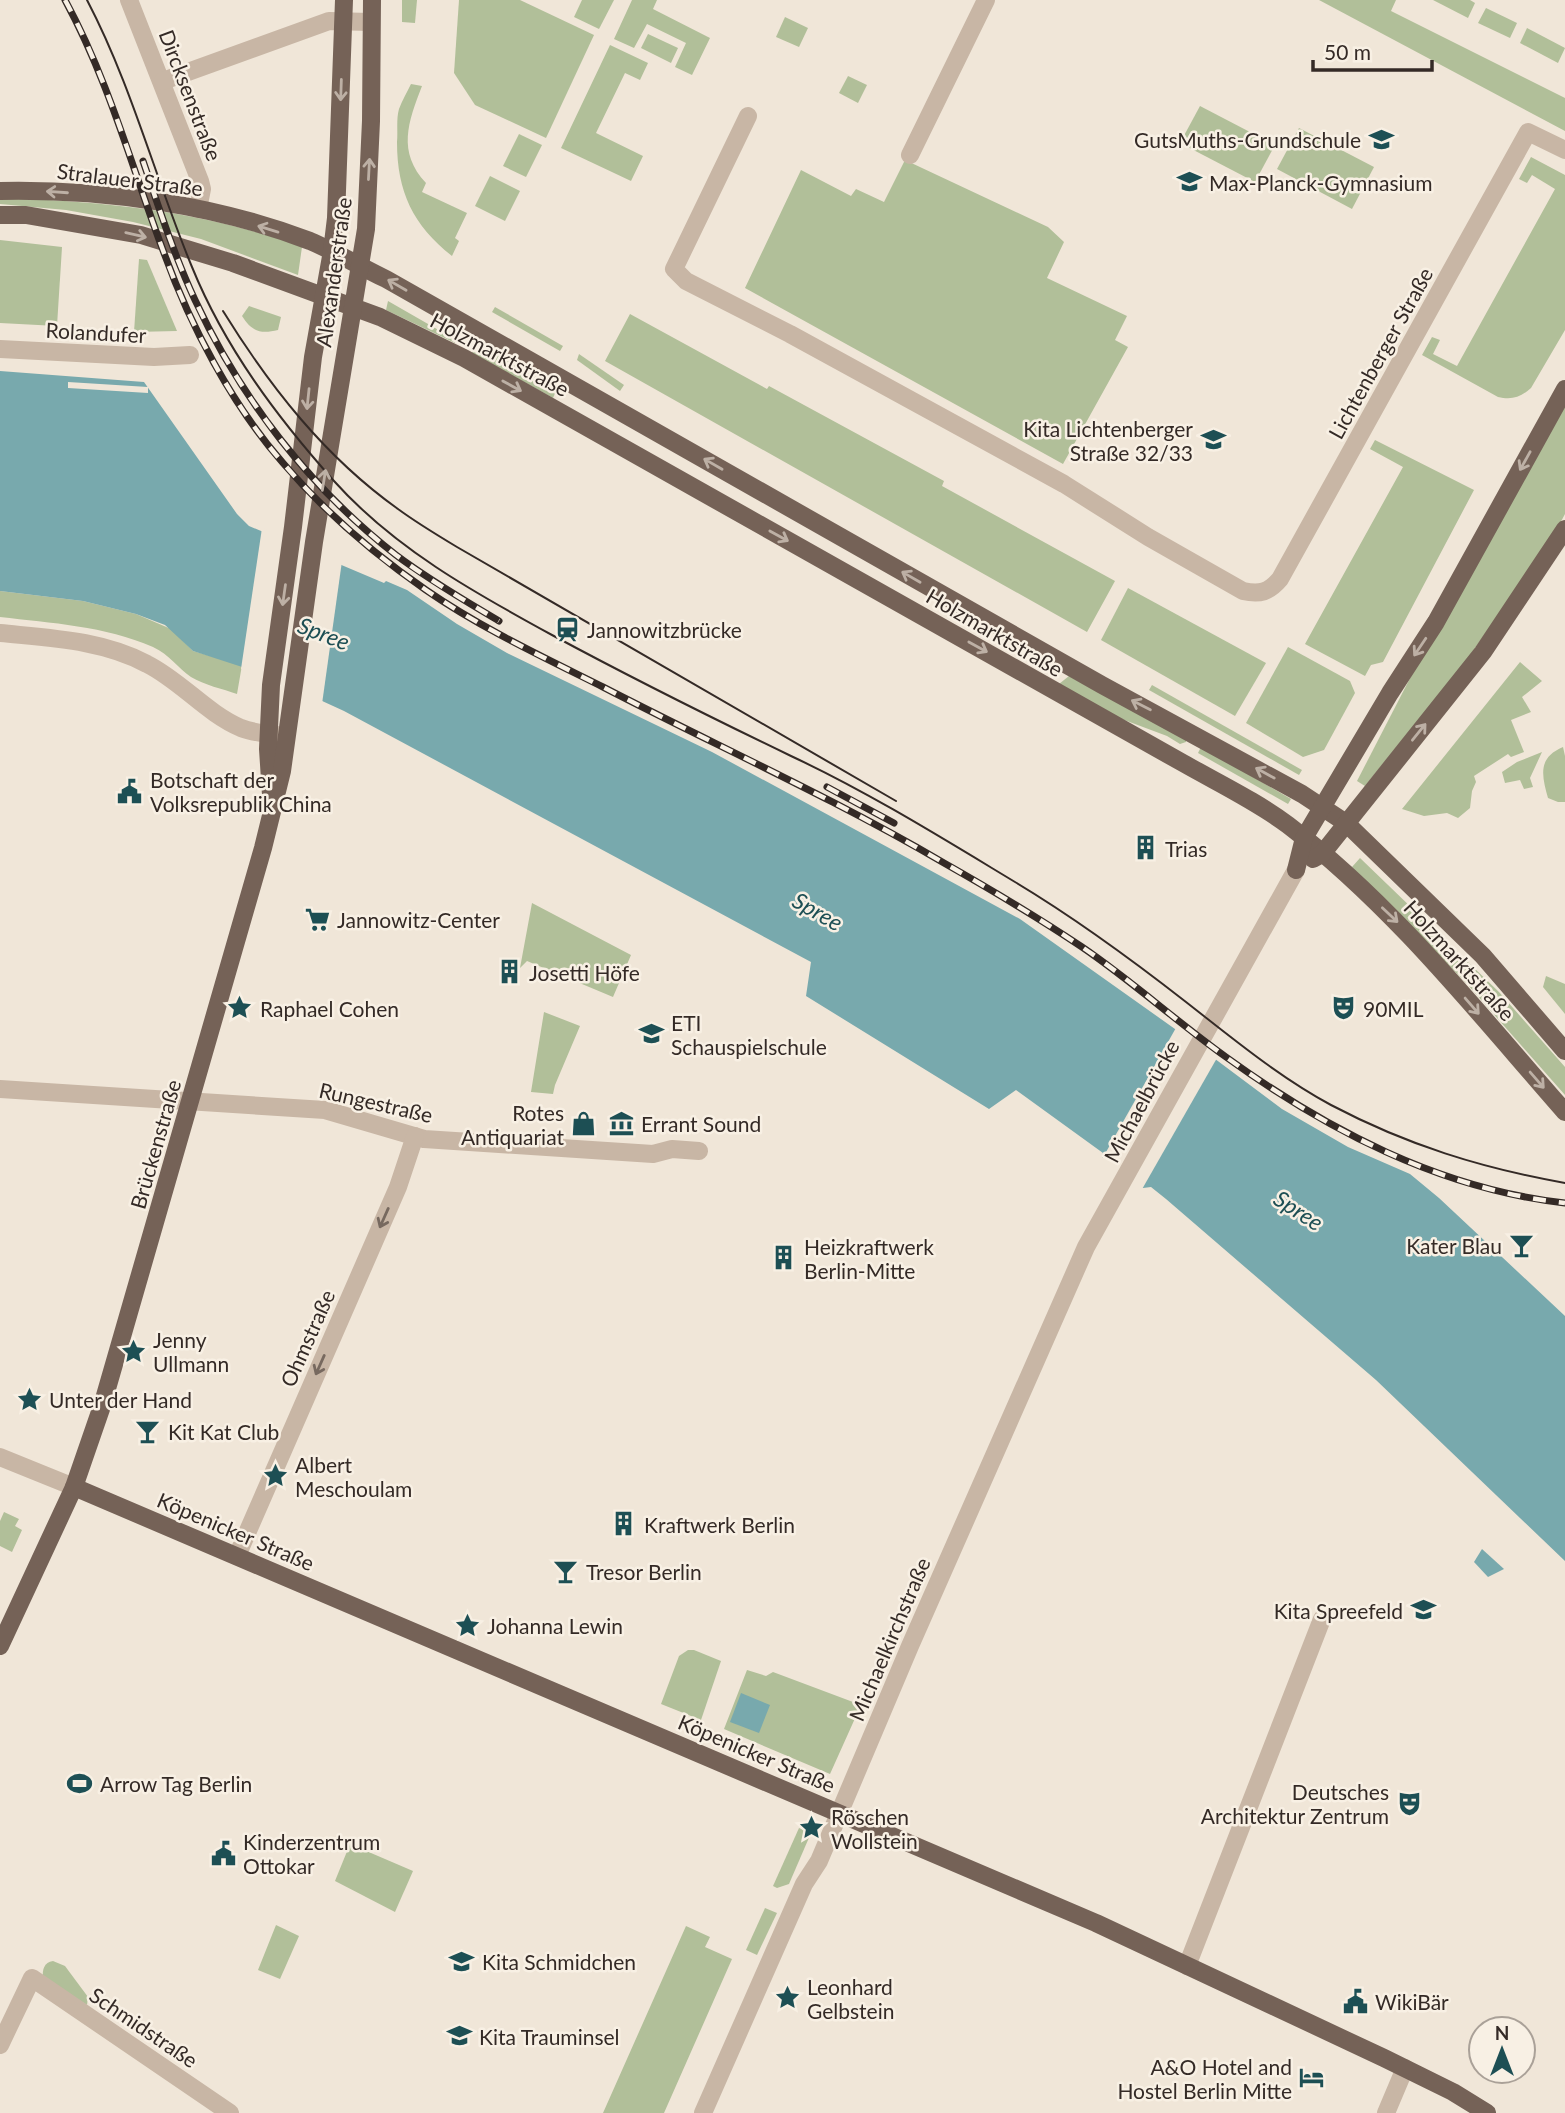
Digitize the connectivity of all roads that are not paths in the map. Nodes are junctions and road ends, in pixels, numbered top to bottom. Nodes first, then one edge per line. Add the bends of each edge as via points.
1 (128, 0) edge
2 (344, 0) edge
3 (372, 0) edge
4 (986, 0) edge
5 (344, 22) junction
6 (371, 22) junction
7 (163, 81) junction
8 (748, 116) dead end
9 (1565, 150) edge
10 (910, 155) dead end
11 (0, 191) edge
12 (198, 209) junction
13 (0, 215) edge
14 (332, 251) junction
15 (361, 266) junction
16 (324, 296) junction
17 (353, 306) junction
18 (0, 349) edge
19 (190, 355) dead end
20 (1565, 389) edge
21 (1565, 529) edge
22 (0, 633) edge
23 (269, 702) joint
24 (291, 705) joint
25 (268, 734) junction
26 (287, 737) junction
27 (1324, 807) junction
28 (272, 812) junction
29 (1346, 823) junction
30 (1304, 838) junction
31 (1322, 854) junction
32 (1296, 870) junction
33 (1565, 1051) edge
34 (0, 1089) edge
35 (191, 1102) junction
36 (1565, 1112) edge
37 (415, 1136) junction
38 (699, 1151) dead end
39 (1121, 1185) joint
40 (0, 1457) edge
41 (74, 1487) junction
42 (237, 1556) junction
43 (1322, 1619) dead end
44 (0, 1646) edge
45 (840, 1813) junction
46 (1187, 1966) junction
47 (0, 2045) edge
48 (1405, 2068) junction
49 (230, 2113) edge
50 (703, 2113) edge
51 (1386, 2113) edge
52 (1487, 2113) edge

1 - 7 street, Dircksenstraße
2 - 5 main road, Alexanderstraße
3 - 6 main road, Alexanderstraße
4 - 10 street
5 - 6 street
5 - 7 street via 329,21
5 -> 14 main road, Alexanderstraße
15 -> 6 main road, Alexanderstraße via 369,167
7 - 12 street, Dircksenstraße via 202,188
8 - 9 street, Lichtenberger Straße via 674,269 686,281 1064,484 1148,537 1255,594 1280,579 1528,132
12 -> 11 main road, Stralauer Straße via 99,195
14 -> 12 main road, Stralauer Straße
13 -> 16 main road via 141,235
14 - 15 main road, Holzmarktstraße
14 - 16 main road, Alexanderstraße
15 - 17 main road, Alexanderstraße
27 -> 15 main road, Holzmarktstraße
16 - 17 main road, Holzmarktstraße
16 -> 23 main road, Alexanderstraße
24 -> 17 main road, Alexanderstraße
17 -> 30 main road, Holzmarktstraße via 464,358 1183,763
18 - 19 street, Rolandufer via 154,358
20 -> 27 main road via 1436,622
29 -> 21 main road via 1483,652
22 - 25 street via 77,642 128,656 163,673 230,722
23 - 25 main road, Brückenstraße
24 - 26 main road, Brückenstraße
25 - 26 street
25 - 28 main road, Brückenstraße
26 - 28 main road, Brückenstraße
27 - 29 main road, Holzmarktstraße
27 - 30 main road
28 - 35 main road, Brückenstraße
29 - 31 main road
29 - 33 main road, Holzmarktstraße via 1483,956
30 - 31 main road, Holzmarktstraße
30 - 32 main road
31 - 32 main road
31 -> 36 main road, Holzmarktstraße via 1402,927
32 - 39 street, Michaelbrücke
34 - 35 street, Rungestraße
35 - 37 street, Rungestraße via 325,1110
35 - 41 main road, Brückenstraße
37 - 38 street, Rungestraße via 653,1154 672,1149
37 -> 42 street, Ohmstraße via 398,1187
39 - 45 street, Michaelkirchstraße via 1082,1257
40 - 41 street, Köpenicker Straße
41 - 42 main road, Köpenicker Straße
41 - 44 main road, Brückenstraße
42 - 45 main road, Köpenicker Straße
43 - 46 street
45 - 46 main road, Köpenicker Straße
45 - 50 street, Michaelkirchstraße
46 - 48 main road, Köpenicker Straße
47 - 49 street, Schmidstraße via 32,1978
48 - 51 street
48 - 52 main road, Köpenicker Straße

